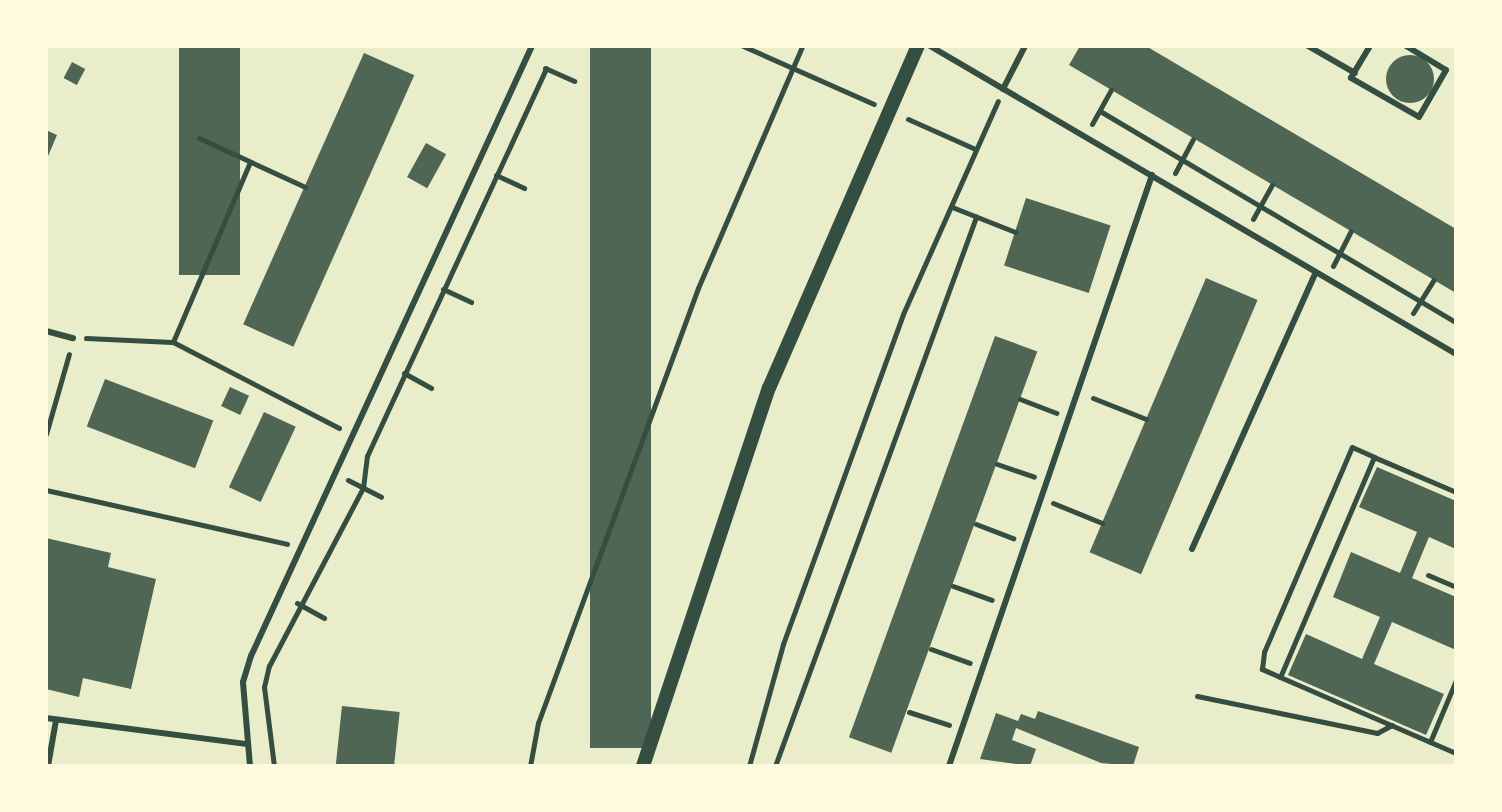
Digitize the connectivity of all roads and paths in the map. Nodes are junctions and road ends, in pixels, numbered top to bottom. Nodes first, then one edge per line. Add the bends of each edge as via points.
1 (532, 46) edge
2 (743, 46) edge
3 (802, 46) edge
4 (918, 46) edge
5 (930, 46) edge
6 (1025, 46) edge
7 (1308, 46) edge
8 (1370, 46) edge
9 (1406, 46) edge
10 (526, 60) junction
11 (546, 68) junction
12 (792, 69) junction
13 (1355, 73) junction
14 (574, 81) dead end
15 (1003, 89) junction
16 (1111, 90) dead end
17 (887, 109) junction
18 (1100, 111) junction
19 (1086, 136) junction
20 (199, 138) dead end
21 (1193, 139) dead end
22 (975, 149) junction
23 (1182, 160) junction
24 (250, 162) junction
25 (477, 166) junction
26 (496, 175) junction
27 (1152, 175) junction
28 (1168, 185) junction
29 (1272, 185) dead end
30 (305, 187) dead end
31 (524, 188) dead end
32 (1260, 206) junction
33 (952, 207) junction
34 (976, 217) junction
35 (1246, 231) junction
36 (1351, 231) dead end
37 (1015, 232) dead end
38 (1339, 253) junction
39 (1315, 274) junction
40 (1326, 278) junction
41 (424, 280) junction
42 (1434, 280) dead end
43 (444, 289) junction
44 (1420, 301) junction
45 (471, 302) dead end
46 (1456, 322) edge
47 (1407, 325) junction
48 (46, 331) edge
49 (73, 338) junction
50 (173, 342) junction
51 (1456, 354) edge
52 (419, 381) dead end
53 (431, 388) dead end
54 (1077, 392) junction
55 (1020, 399) dead end
56 (1069, 417) junction
57 (1146, 419) dead end
58 (46, 434) edge
59 (352, 435) junction
60 (1374, 457) junction
61 (997, 464) dead end
62 (1046, 481) junction
63 (46, 490) edge
64 (372, 492) dead end
65 (1456, 492) edge
66 (381, 497) dead end
67 (1041, 497) junction
68 (1102, 523) dead end
69 (976, 524) dead end
70 (1026, 542) junction
71 (299, 546) junction
72 (1192, 549) dead end
73 (1428, 575) dead end
74 (953, 586) dead end
75 (1456, 587) edge
76 (280, 594) junction
77 (298, 603) junction
78 (1004, 605) junction
79 (324, 618) dead end
80 (931, 649) dead end
81 (983, 668) junction
82 (1280, 677) junction
83 (1456, 680) edge
84 (1197, 696) dead end
85 (909, 712) dead end
86 (46, 718) edge
87 (56, 720) junction
88 (1392, 725) junction
89 (961, 730) junction
90 (1430, 742) junction
91 (247, 744) junction
92 (1456, 753) edge
93 (48, 766) edge
94 (250, 766) edge
95 (274, 766) edge
96 (530, 766) edge
97 (643, 766) edge
98 (749, 766) edge
99 (775, 766) edge
100 (949, 766) edge

1 - 10 lane
2 - 12 path
3 - 12 path
4 - 17 street
5 - 15 lane
6 - 15 lane
7 - 13 lane
8 - 13 lane
9 - 13 lane via 1446,70 1419,117 1351,78
10 - 11 path
10 - 25 lane
11 - 14 path
11 - 26 path
12 - 17 path
12 - 96 path via 698,288 538,723
15 - 19 lane
15 - 22 path
16 - 18 path
17 - 22 path
17 - 97 street via 769,388
18 - 19 path
18 - 23 path
19 - 27 lane
20 - 24 path
21 - 23 path
22 - 33 path
23 - 28 path
23 - 32 path
24 - 30 path
24 - 50 path
25 - 26 path
25 - 41 lane
26 - 31 path
26 - 43 path
27 - 28 lane
27 - 54 lane
28 - 35 lane
29 - 32 path
32 - 35 path
32 - 38 path
33 - 34 path
33 - 98 path via 847,467
34 - 37 path
34 - 99 path
35 - 39 lane
36 - 38 path
38 - 40 path
38 - 44 path
39 - 40 lane
39 - 72 lane
40 - 47 lane
41 - 43 path
41 - 59 lane
42 - 44 path
43 - 45 path
43 - 77 path via 367,456 363,488
44 - 46 path
44 - 47 path
47 - 51 lane
48 - 49 lane
49 - 50 path
49 - 58 path
50 - 59 path
52 - 53 path
54 - 56 lane
54 - 57 path
55 - 56 path
56 - 62 lane
59 - 71 lane
60 - 65 path
60 - 82 path
60 - 82 path via 1352,447 1270,637 1262,669
61 - 62 path
62 - 67 lane
63 - 71 path
64 - 66 path
67 - 68 path
67 - 70 lane
69 - 70 path
70 - 78 lane
71 - 76 lane
73 - 75 path
74 - 78 path
76 - 77 path
76 - 91 lane via 243,682
77 - 79 path
77 - 95 path via 264,687
78 - 81 lane
80 - 81 path
81 - 89 lane
82 - 88 path
83 - 90 path
84 - 88 path via 1377,733
85 - 89 path
86 - 87 lane
87 - 91 lane
87 - 93 lane
88 - 90 path
89 - 100 lane
90 - 92 path
91 - 94 lane

